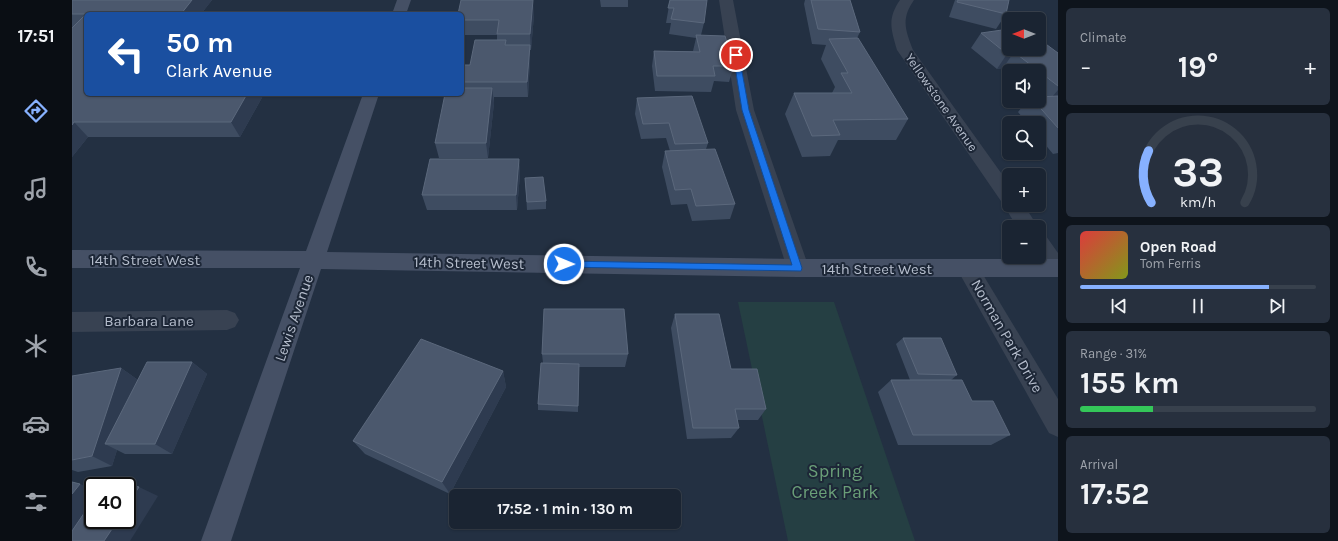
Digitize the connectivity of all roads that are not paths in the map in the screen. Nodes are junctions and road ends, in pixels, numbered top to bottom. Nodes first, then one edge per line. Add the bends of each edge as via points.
1 (404, 0) edge
2 (726, 0) edge
3 (907, 0) edge
4 (400, 12) edge
5 (370, 96) edge
6 (1002, 189) edge
7 (1046, 252) edge
8 (72, 259) edge
9 (314, 260) junction
10 (798, 268) junction
11 (1057, 268) edge
12 (968, 269) junction
13 (227, 320) dead end
14 (72, 322) edge
15 (1058, 424) edge
16 (216, 541) edge

1 - 4 street
2 - 10 street via 745,110
3 - 6 street, Yellowstone Avenue via 899,10 898,26 905,50
5 - 9 street, Lewis Avenue
7 - 11 street
8 - 9 street, 14th Street West
9 - 10 street, 14th Street West
9 - 16 street, Lewis Avenue
10 - 12 street, 14th Street West
11 - 12 street, 14th Street West
12 - 15 street, Norman Park Drive
13 - 14 street, Barbara Lane

